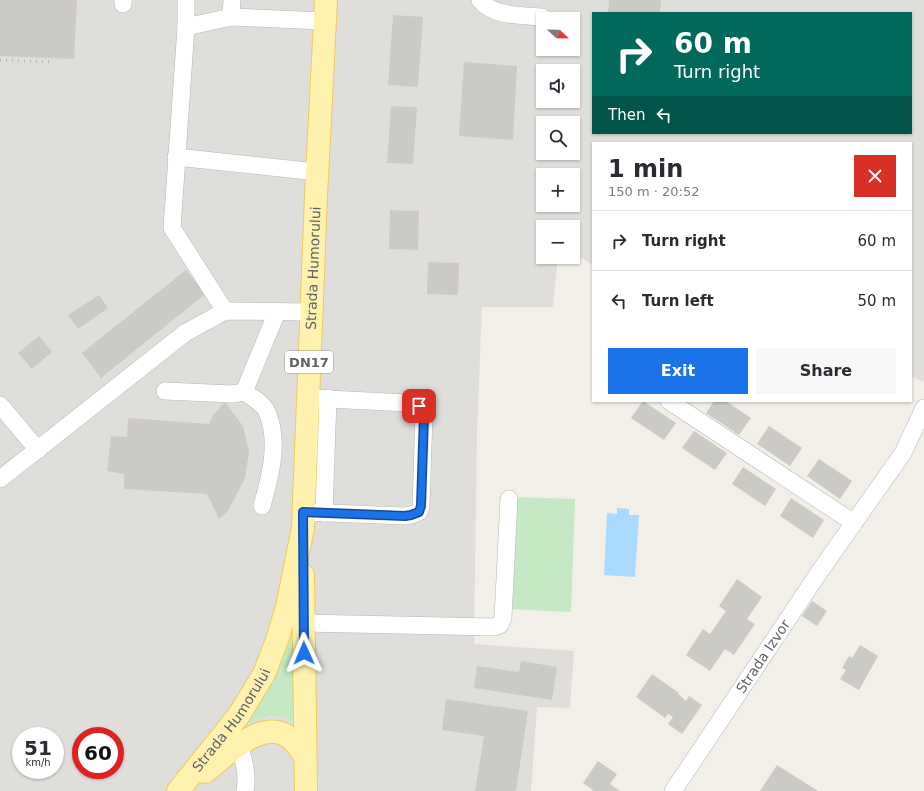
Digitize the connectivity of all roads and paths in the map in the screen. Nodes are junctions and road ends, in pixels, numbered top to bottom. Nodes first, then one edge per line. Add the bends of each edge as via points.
1 (186, 0) edge
2 (480, 0) edge
3 (232, 8) edge
4 (326, 10) edge
5 (536, 16) edge
6 (186, 27) junction
7 (176, 157) junction
8 (317, 172) junction
9 (225, 311) junction
10 (277, 312) junction
11 (311, 312) junction
12 (165, 391) dead end
13 (244, 392) junction
14 (318, 398) junction
15 (671, 402) edge
16 (0, 405) edge
17 (924, 408) edge
18 (38, 450) junction
19 (0, 479) edge
20 (509, 499) dead end
21 (262, 506) dead end
22 (310, 518) junction
23 (854, 523) junction
24 (304, 623) junction
25 (239, 745) junction
26 (305, 757) junction
27 (180, 791) edge
28 (245, 791) edge
29 (306, 791) edge
30 (673, 791) edge

1 - 6 street
2 - 5 street via 485,6 503,13
3 - 4 street
3 - 6 street
4 - 8 main road, Strada Humorului / DN17
6 - 7 street
7 - 8 street
7 - 9 street via 172,228
8 - 11 main road, Strada Humorului / DN17
9 - 10 street
9 - 18 street via 185,333
10 - 11 street
10 - 13 street
11 - 14 main road, Strada Humorului / DN17
12 - 13 street via 232,394
13 - 21 street via 267,411 273,437 271,471
14 - 22 main road, Strada Humorului / DN17
14 - 22 street via 408,403 422,409 424,415 421,506 419,512 405,516
15 - 23 street
16 - 18 street
17 - 23 street, Strada Izvor via 903,454
18 - 19 street
20 - 24 street via 504,618 500,625 493,627
22 - 24 main road
22 - 27 main road, Strada Humorului / DN17 via 287,607 264,674 239,715
23 - 30 street, Strada Izvor
24 - 26 main road
25 - 26 main road via 256,734 281,732 290,737
25 - 27 main road
25 - 28 street via 247,781
26 - 29 main road

